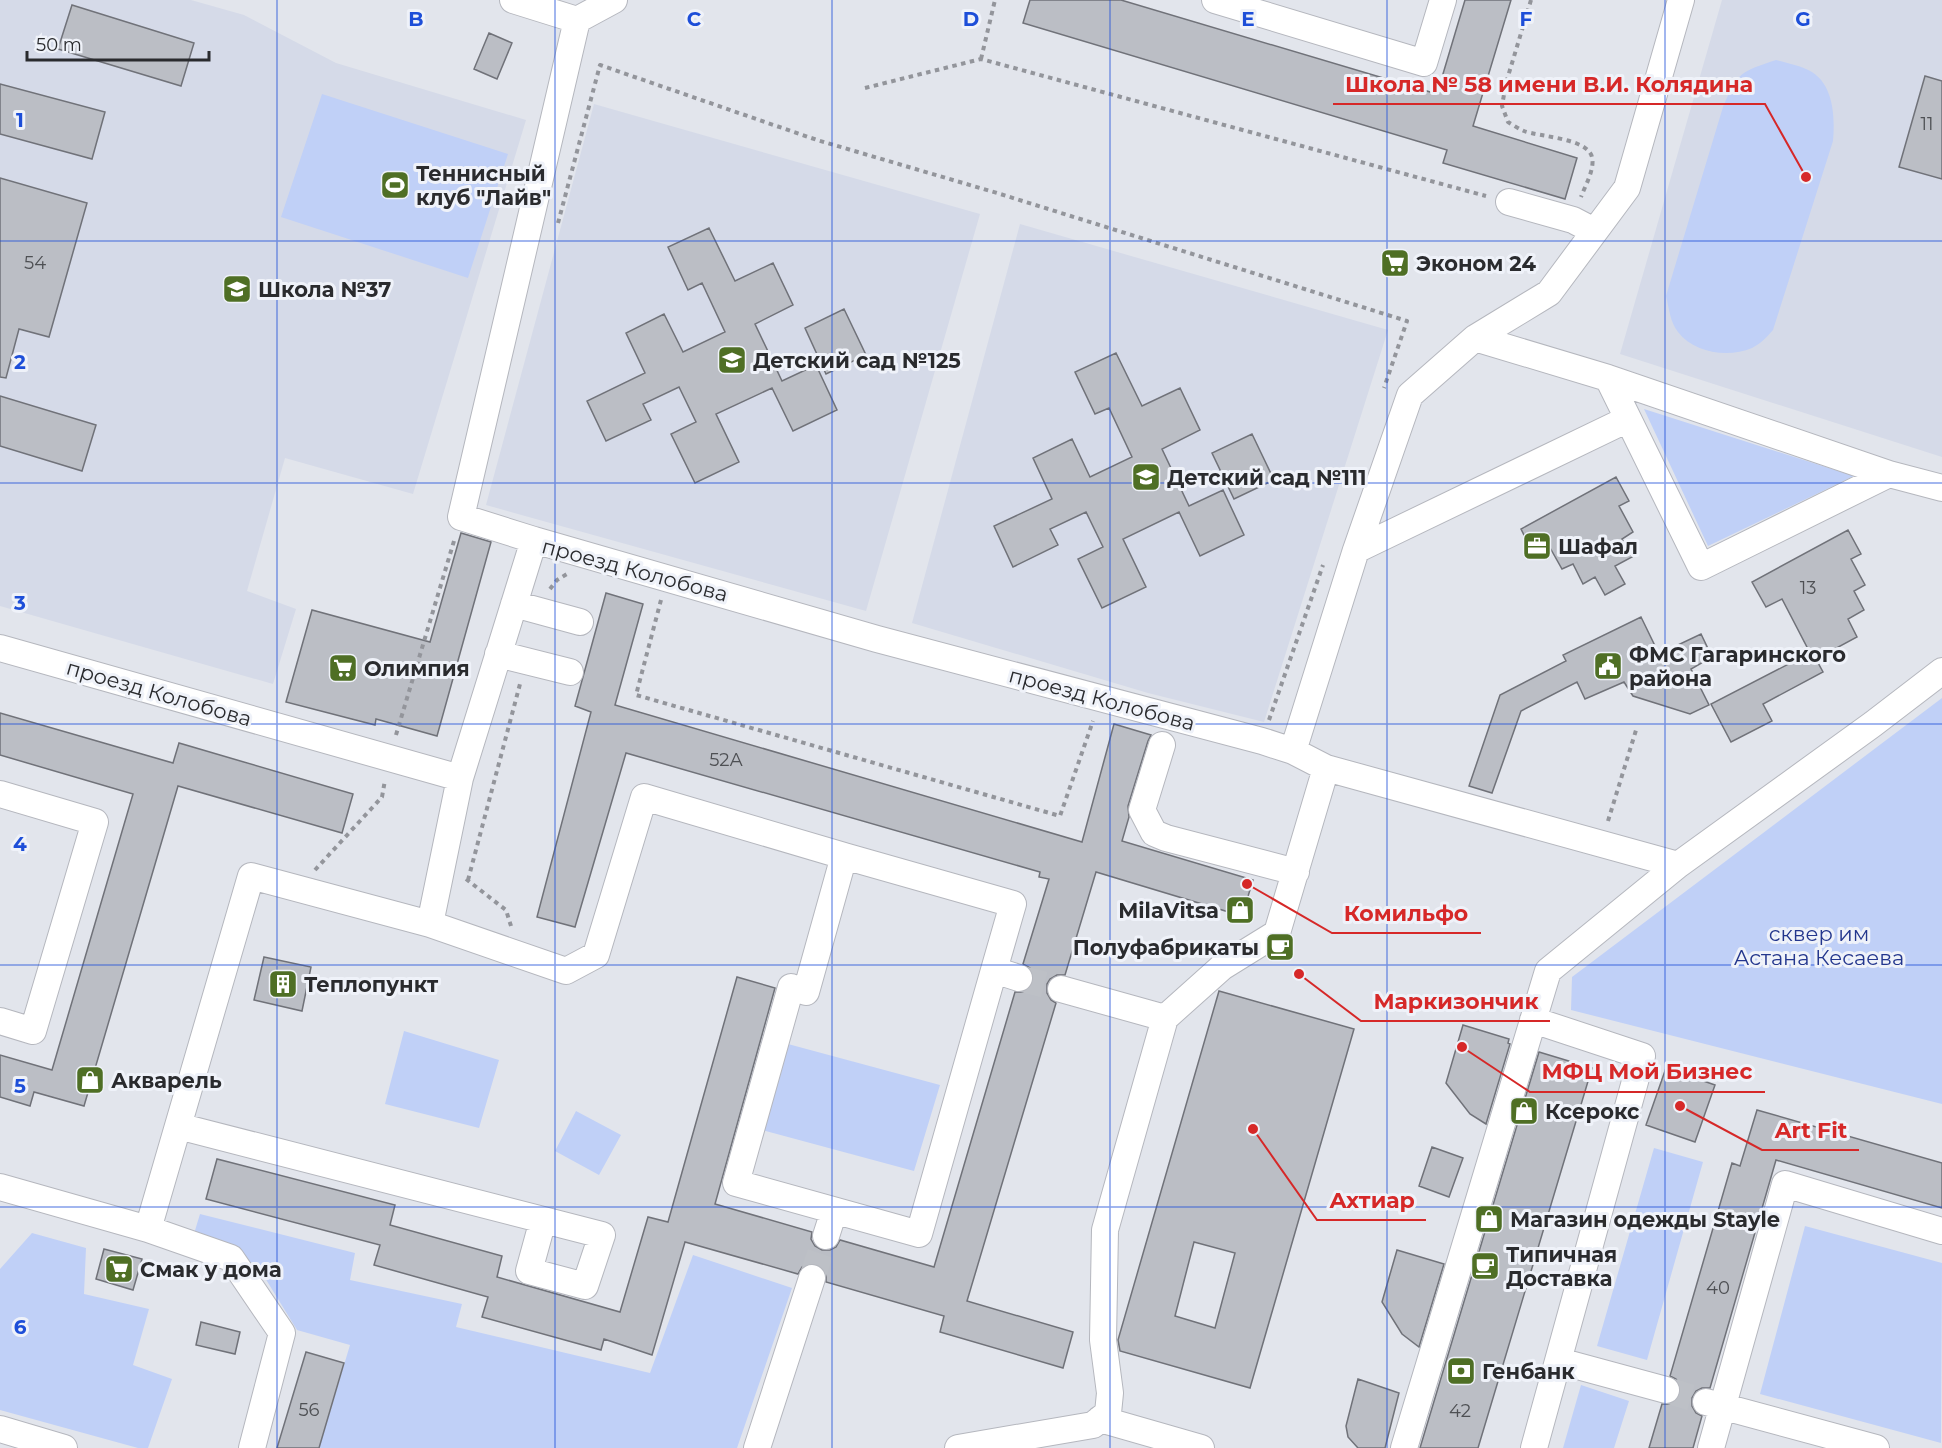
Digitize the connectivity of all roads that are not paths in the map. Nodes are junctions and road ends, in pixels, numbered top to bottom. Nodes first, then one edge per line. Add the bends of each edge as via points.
1 (513, 0) edge
2 (614, 0) edge
3 (1215, 0) edge
4 (1443, 0) edge
5 (1681, 0) edge
6 (577, 20) junction
7 (1509, 202) road end
8 (1584, 226) junction
9 (1475, 338) junction
10 (1608, 378) junction
11 (1628, 419) junction
12 (1889, 474) junction
13 (1942, 488) edge
14 (534, 540) junction
15 (1356, 550) junction
16 (514, 604) junction
17 (579, 622) dead end
18 (0, 648) edge
19 (498, 654) junction
20 (1942, 671) edge
21 (570, 672) dead end
22 (1162, 745) dead end
23 (1293, 751) junction
24 (1326, 768) junction
25 (460, 778) junction
26 (0, 794) edge
27 (844, 856) junction
28 (1678, 866) junction
29 (1296, 872) junction
30 (430, 924) junction
31 (994, 970) junction
32 (1019, 978) tunnel mouth
33 (1061, 989) tunnel mouth
34 (1165, 1018) junction
35 (1533, 1020) junction
36 (0, 1022) edge
37 (178, 1126) junction
38 (0, 1187) edge
39 (834, 1211) junction
40 (543, 1220) dead end
41 (148, 1229) junction
42 (1942, 1231) edge
43 (826, 1236) tunnel mouth
44 (812, 1278) tunnel mouth
45 (1559, 1361) junction
46 (1666, 1390) tunnel mouth
47 (1714, 1404) junction
48 (1100, 1419) junction
49 (0, 1429) edge
50 (64, 1448) edge
51 (252, 1448) edge
52 (757, 1448) edge
53 (958, 1448) edge
54 (1201, 1448) edge
55 (1404, 1448) edge
56 (1534, 1448) edge
57 (1711, 1448) edge
58 (1876, 1448) edge

1 - 6 street
2 - 6 street
3 - 4 street via 1424,63
5 - 8 street via 1627,188
6 - 14 street via 461,517
7 - 8 street
8 - 9 street via 1549,293
9 - 10 street
9 - 15 street via 1410,395
10 - 11 street
10 - 12 street
11 - 12 street via 1701,567
11 - 15 street
12 - 13 street
14 - 16 street, проезд Колобова
14 - 23 street, проезд Колобова via 877,639
15 - 23 street
16 - 17 street
16 - 19 street, проезд Колобова
18 - 25 street, проезд Колобова
19 - 21 street
19 - 25 street, проезд Колобова
20 - 28 street
22 - 29 street via 1142,810 1154,833
23 - 24 street, проезд Колобова
24 - 28 street, проезд Колобова
24 - 29 street
25 - 30 street
26 - 36 street via 95,822 33,1031
27 - 30 street via 644,797 597,956 566,971
27 - 31 street via 1013,904
27 - 39 street via 806,992 791,987 736,1183
28 - 35 street via 1548,971
29 - 34 street via 1278,933 1222,968
30 - 37 street via 251,876
31 - 32 street
31 - 39 street via 919,1234
33 - 34 street
34 - 48 street via 1105,1230 1103,1340 1110,1393 1108,1413
35 - 45 street via 1642,1056
35 - 55 street
37 - 40 street
37 - 41 street
38 - 41 street
39 - 43 street
41 - 51 street via 231,1258 282,1333
42 - 47 street via 1785,1184
44 - 52 street
45 - 46 street
45 - 56 street
47 - 57 street
47 - 58 street
48 - 53 street via 1094,1425
48 - 54 street
49 - 50 street

